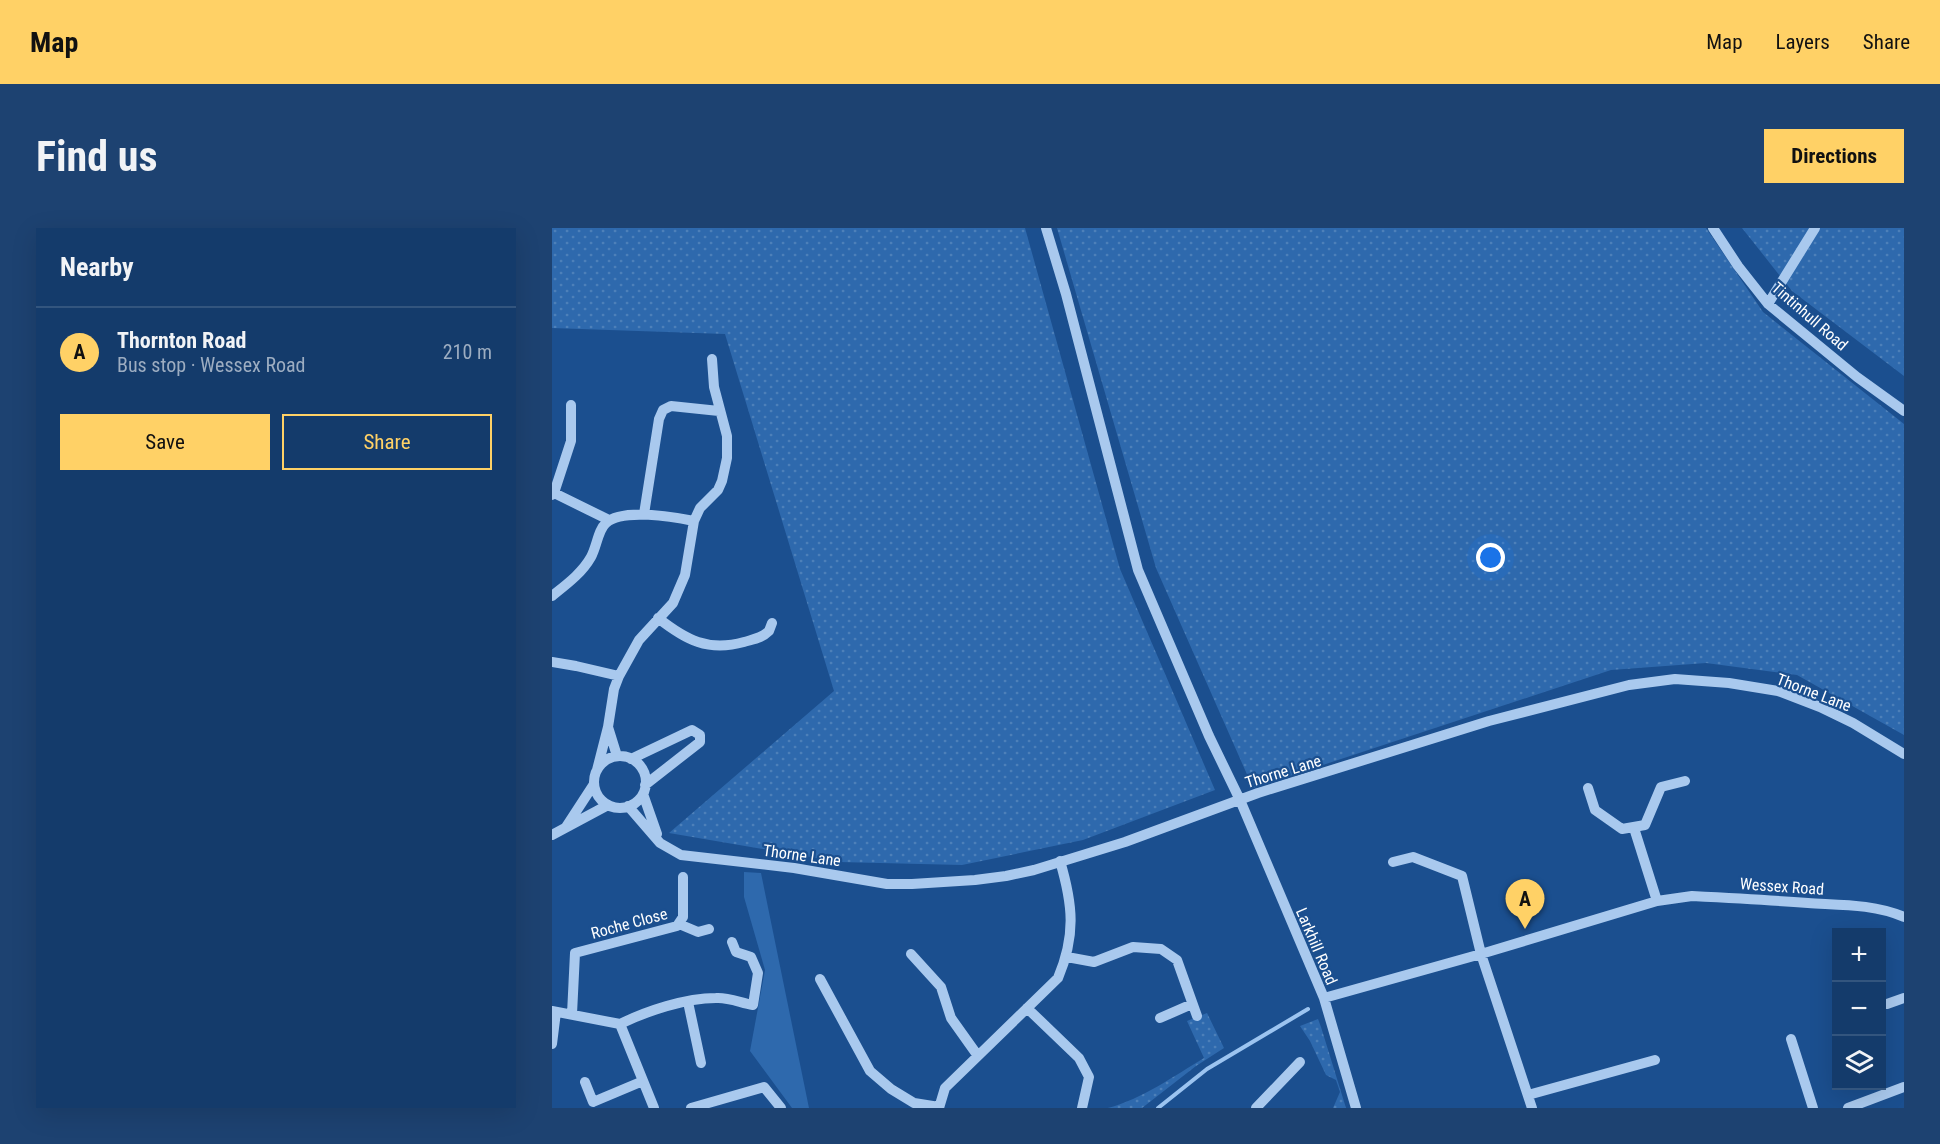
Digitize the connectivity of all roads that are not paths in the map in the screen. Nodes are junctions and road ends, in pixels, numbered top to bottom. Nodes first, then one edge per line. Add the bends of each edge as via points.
1 (1046, 228) edge
2 (1713, 228) edge
3 (1815, 228) edge
4 (1768, 304) junction
5 (712, 359) dead end
6 (572, 405) dead end
7 (719, 411) junction
8 (1904, 411) edge
9 (553, 494) edge
10 (644, 514) junction
11 (609, 520) junction
12 (694, 521) junction
13 (552, 596) edge
14 (658, 618) junction
15 (772, 623) dead end
16 (552, 662) edge
17 (619, 676) junction
18 (608, 727) junction
19 (1904, 754) edge
20 (617, 756) junction
21 (631, 759) junction
22 (597, 770) junction
23 (1685, 781) dead end
24 (594, 784) junction
25 (1588, 788) dead end
26 (644, 790) junction
27 (1240, 800) junction
28 (608, 805) junction
29 (628, 806) junction
30 (1634, 828) junction
31 (564, 830) junction
32 (552, 835) edge
33 (660, 843) junction
34 (1060, 861) junction
35 (1393, 862) dead end
36 (683, 877) dead end
37 (1657, 902) junction
38 (1904, 917) edge
39 (679, 924) junction
40 (709, 929) dead end
41 (732, 942) dead end
42 (911, 954) dead end
43 (1481, 954) junction
44 (1067, 957) junction
45 (820, 979) dead end
46 (1324, 998) junction
47 (1904, 998) edge
48 (688, 1002) junction
49 (1192, 1004) junction
50 (1887, 1004) dead end
51 (1027, 1008) junction
52 (554, 1011) edge
53 (572, 1014) junction
54 (1197, 1016) dead end
55 (1160, 1018) dead end
56 (620, 1024) junction
57 (1791, 1038) dead end
58 (552, 1044) edge
59 (978, 1056) junction
60 (1655, 1060) dead end
61 (1300, 1062) dead end
62 (701, 1063) dead end
63 (643, 1081) junction
64 (585, 1082) dead end
65 (1904, 1087) edge
66 (1528, 1095) junction
67 (939, 1107) edge
68 (654, 1108) edge
69 (691, 1108) edge
70 (781, 1108) edge
71 (1082, 1108) edge
72 (1256, 1108) edge
73 (1356, 1108) edge
74 (1532, 1108) edge
75 (1813, 1108) edge
76 (1848, 1108) edge

1 - 27 street, Larkhill Road via 1138,570
2 - 4 street, Tintinhull Road
3 - 4 street
4 - 8 street, Tintinhull Road
5 - 7 street
6 - 9 street via 571,441
7 - 10 street via 671,406 661,413
7 - 12 street via 728,447 722,481
9 - 11 street
10 - 11 street
10 - 12 street
11 - 13 street via 581,572
12 - 14 street via 684,575 673,603
14 - 15 street via 681,635 709,645 758,638 769,631
14 - 17 street via 639,640
16 - 17 street
17 - 18 street
18 - 20 street
18 - 22 street
19 - 27 street, Thorne Lane via 1853,723 1778,691 1675,680 1629,685 1500,718
20 - 21 street
20 - 22 street
21 - 26 street via 642,768
21 - 26 street via 692,730 700,735 700,742
22 - 24 street
23 - 30 street via 1661,787 1645,825
24 - 28 street via 601,800
24 - 31 street
25 - 30 street via 1595,810 1622,829
26 - 29 street
26 - 33 street via 647,811
27 - 34 street, Thorne Lane
27 - 46 street, Larkhill Road
28 - 29 street
28 - 31 street
29 - 33 street, Thorne Lane
30 - 37 street
31 - 32 street
33 - 34 street, Thorne Lane via 681,855 887,884 1006,876
34 - 44 street via 1068,886 1072,928
35 - 43 street via 1413,857 1462,876
36 - 39 street, Roche Close via 683,917
37 - 38 street, Wessex Road via 1692,896 1767,900 1872,907
37 - 43 street, Wessex Road
39 - 40 street, Roche Close via 698,932
39 - 53 street, Roche Close via 575,953
41 - 48 street via 736,952 751,957 758,973 753,1005 717,997
42 - 59 street via 941,987 951,1018
43 - 46 street, Wessex Road
43 - 66 street
44 - 49 street via 1094,962 1133,947 1161,949 1177,960
44 - 51 street via 1058,978
45 - 67 street via 870,1071 914,1103
46 - 73 street, Larkhill Road
47 - 50 street
48 - 56 street via 640,1014
48 - 62 street
49 - 54 street
49 - 55 street
51 - 59 street
51 - 71 street via 1079,1058 1089,1077
52 - 53 street
52 - 58 street
53 - 56 street
56 - 63 street
57 - 75 street
59 - 67 street via 945,1088
60 - 66 street
61 - 72 street
63 - 64 street via 593,1102
63 - 68 street
65 - 76 street
66 - 74 street
69 - 70 street via 764,1087

